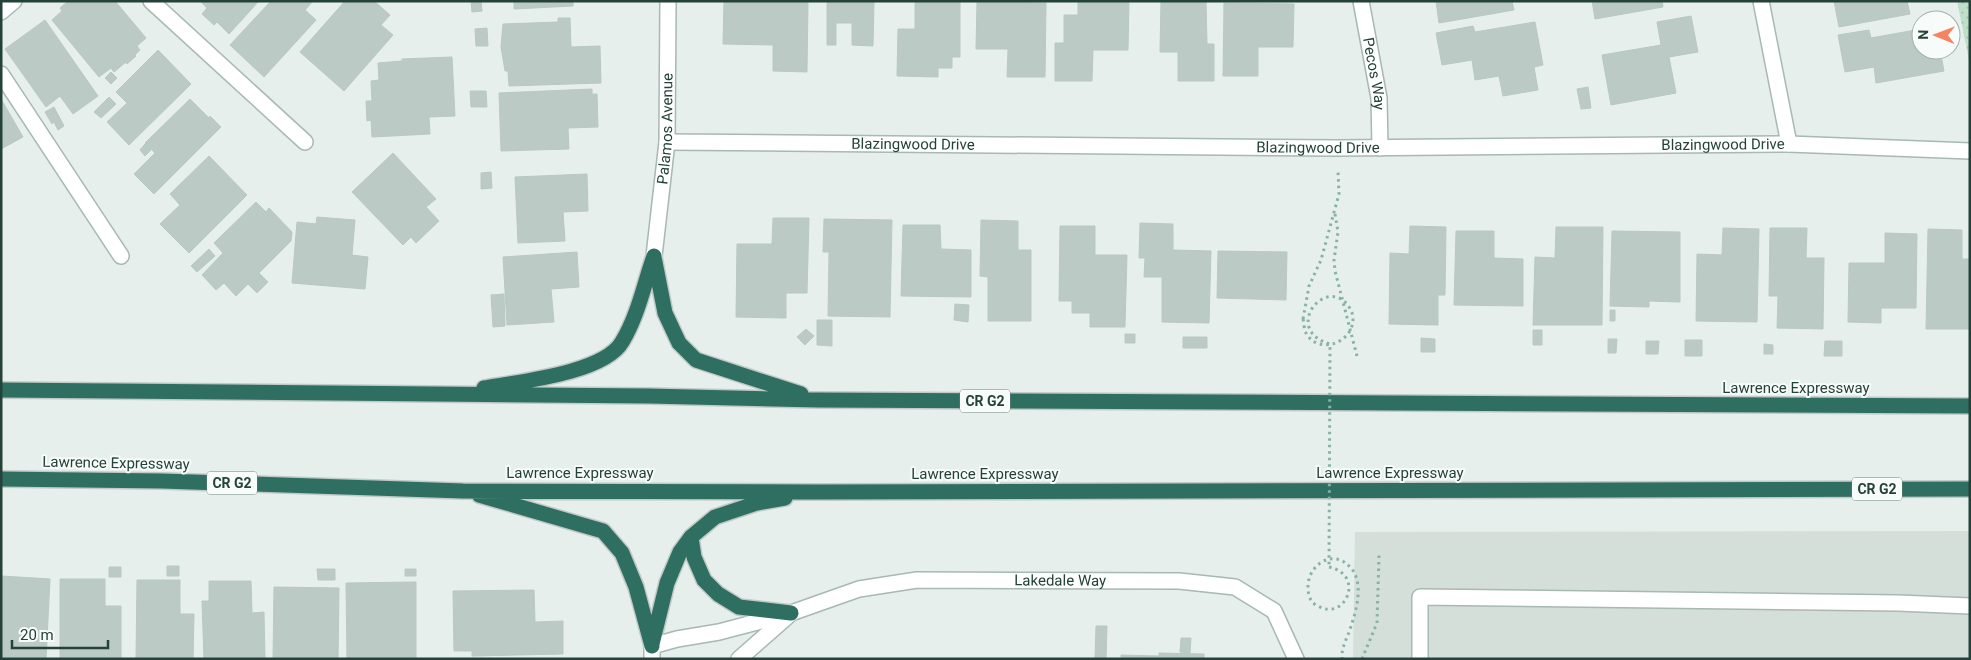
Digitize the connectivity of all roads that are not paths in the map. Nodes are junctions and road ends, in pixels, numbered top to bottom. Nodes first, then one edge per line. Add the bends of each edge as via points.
1 (14, 1) edge
2 (151, 1) edge
3 (668, 1) edge
4 (1361, 1) edge
5 (1761, 1) edge
6 (1, 12) edge
7 (1, 74) edge
8 (305, 142) dead end
9 (667, 142) junction
10 (1789, 144) junction
11 (1380, 148) junction
12 (1970, 151) edge
13 (121, 256) dead end
14 (654, 256) junction
15 (1, 390) edge
16 (452, 395) junction
17 (818, 400) junction
18 (1970, 406) edge
19 (1, 479) edge
20 (1970, 489) edge
21 (463, 491) junction
22 (819, 492) junction
23 (691, 537) junction
24 (1970, 606) edge
25 (790, 613) junction
26 (652, 652) edge
27 (740, 659) edge
28 (1296, 659) edge
29 (1420, 659) edge

1 - 6 street
2 - 8 street
3 - 9 street, Palamos Avenue
4 - 11 street, Pecos Way via 1379,98
5 - 10 street
7 - 13 street
9 - 11 street, Blazingwood Drive
9 - 14 street, Palamos Avenue
10 - 11 street, Blazingwood Drive
10 - 12 street, Blazingwood Drive
14 - 16 highway via 630,326 621,344 604,359 579,369
14 - 17 highway via 665,313 679,343 696,360
15 - 16 highway, Lawrence Expressway / CR G2
16 - 17 highway, Lawrence Expressway / CR G2
17 - 18 highway, Lawrence Expressway / CR G2
19 - 21 highway, Lawrence Expressway / CR G2
20 - 22 highway, Lawrence Expressway / CR G2
21 - 22 highway, Lawrence Expressway / CR G2
21 - 26 highway via 603,531 622,553 636,587
22 - 23 highway via 757,503 714,517
23 - 25 highway via 694,557 704,580 718,594 739,608
23 - 26 highway via 680,552 667,583
24 - 29 street via 1420,597
25 - 26 street, Lakedale Way via 719,632 677,639
25 - 27 street, Lakedale Way
25 - 28 street, Lakedale Way via 858,589 917,580 1179,581 1235,587 1274,611

